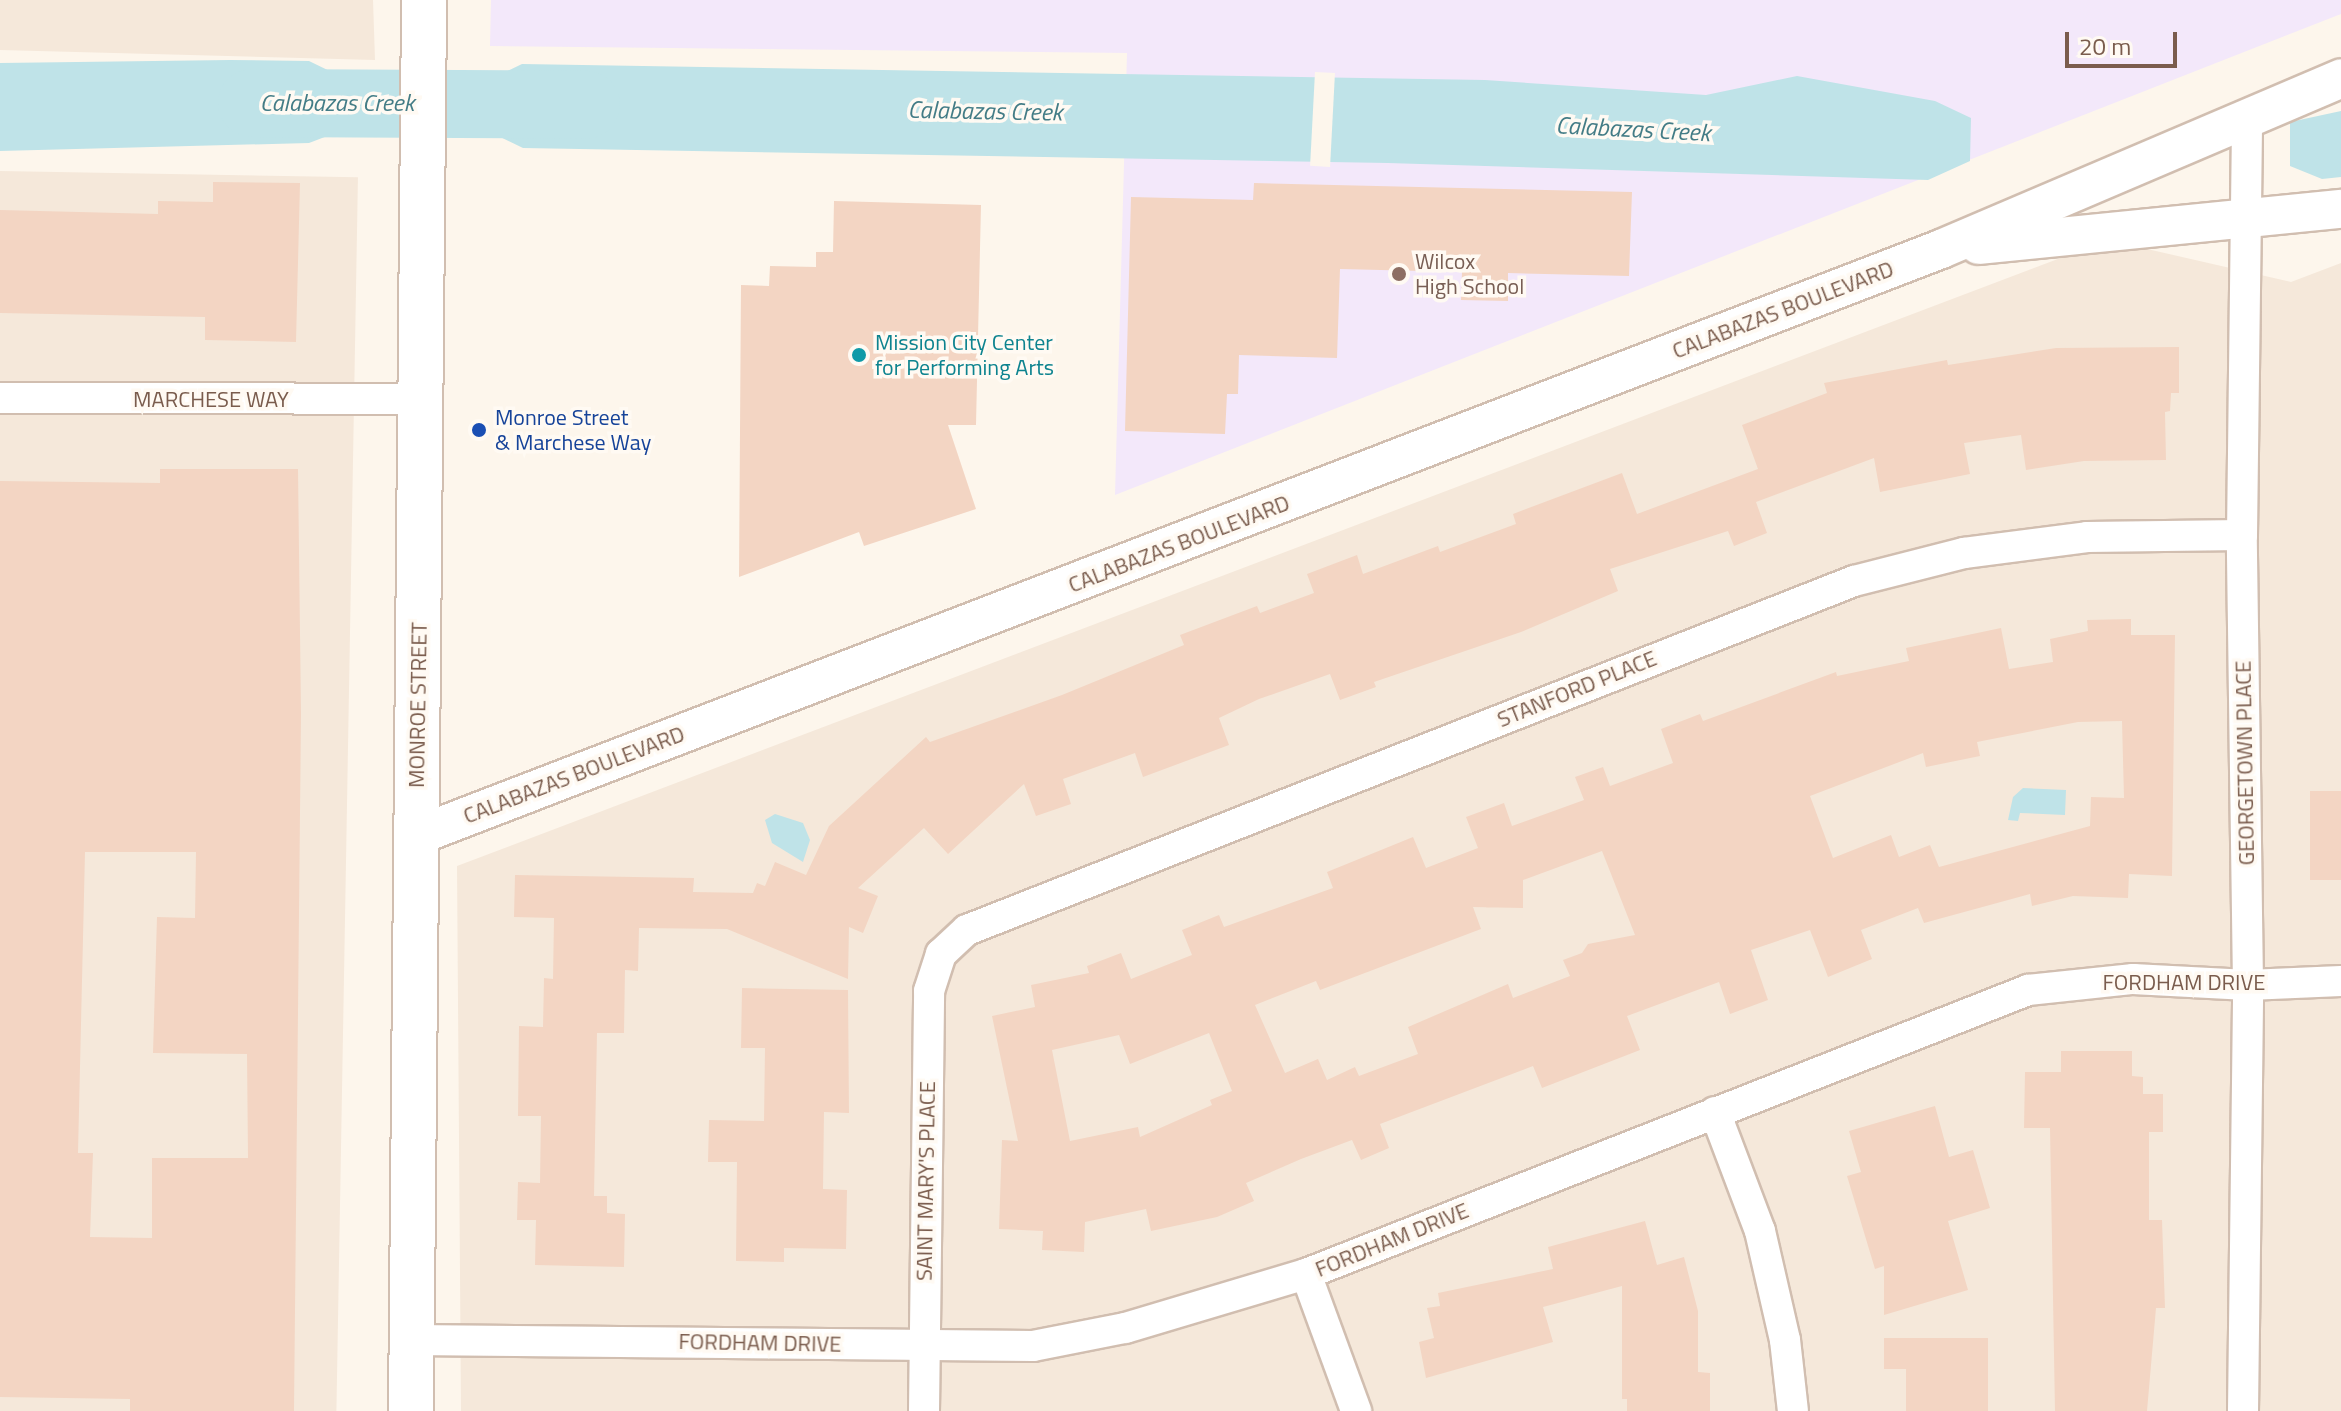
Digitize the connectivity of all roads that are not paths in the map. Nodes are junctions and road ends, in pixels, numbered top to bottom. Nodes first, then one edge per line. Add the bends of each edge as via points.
1 (424, 0) edge
2 (2341, 78) edge
3 (2247, 116) junction
4 (2341, 209) edge
5 (2248, 216) junction
6 (1941, 249) junction
7 (0, 398) edge
8 (423, 399) junction
9 (2242, 535) junction
10 (416, 836) junction
11 (941, 954) joint
12 (2341, 981) edge
13 (2248, 985) junction
14 (1715, 1112) junction
15 (1306, 1274) junction
16 (411, 1340) junction
17 (925, 1346) junction
18 (411, 1411) edge
19 (924, 1411) edge
20 (1356, 1411) edge
21 (1793, 1411) edge
22 (2243, 1411) edge

1 - 8 main road, MONROE STREET
2 - 3 street, CALABAZAS BOULEVARD
3 - 5 street, GEORGETOWN PLACE
3 - 6 street, CALABAZAS BOULEVARD
4 - 5 street, CALABAZAS BOULEVARD
5 - 6 street, CALABAZAS BOULEVARD
5 - 9 street, GEORGETOWN PLACE
6 - 10 street, CALABAZAS BOULEVARD
7 - 8 street, MARCHESE WAY
8 - 10 main road, MONROE STREET
9 - 11 street, STANFORD PLACE via 2087,537 1964,553 1854,581 967,930
9 - 13 street, GEORGETOWN PLACE
10 - 16 main road, MONROE STREET
11 - 17 street, SAINT MARY'S PLACE via 929,991
12 - 13 street, FORDHAM DRIVE
13 - 14 street, FORDHAM DRIVE via 2133,979 2028,990
13 - 22 street, GEORGETOWN PLACE
14 - 15 street, FORDHAM DRIVE
14 - 21 street via 1760,1231 1785,1340
15 - 17 street, FORDHAM DRIVE via 1109,1331 1033,1346
15 - 20 street
16 - 17 street, FORDHAM DRIVE
16 - 18 main road, MONROE STREET
17 - 19 street, SAINT MARY'S PLACE

